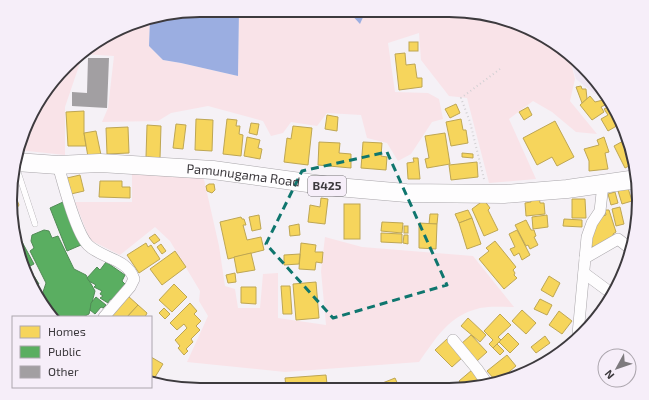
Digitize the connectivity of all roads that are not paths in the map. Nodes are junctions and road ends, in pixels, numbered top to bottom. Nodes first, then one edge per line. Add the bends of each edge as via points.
1 (21, 162) edge
2 (58, 165) junction
3 (19, 176) edge
4 (631, 180) edge
5 (604, 184) junction
6 (34, 224) dead end
7 (626, 246) edge
8 (585, 258) junction
9 (584, 273) junction
10 (608, 291) edge
11 (105, 316) edge
12 (579, 329) edge
13 (453, 340) dead end
14 (484, 379) edge

1 - 2 main road, Pamunugama Road / B425
2 - 5 main road, Pamunugama Road / B425 via 100,163 213,170 344,188 406,193 504,194
2 - 11 street via 77,226 88,245 123,265 131,271 134,279
3 - 6 lane
4 - 5 main road, Pamunugama Road / B425
5 - 8 street via 600,211 587,237
7 - 8 street via 618,239
8 - 9 street
9 - 10 street
9 - 12 street
13 - 14 street

